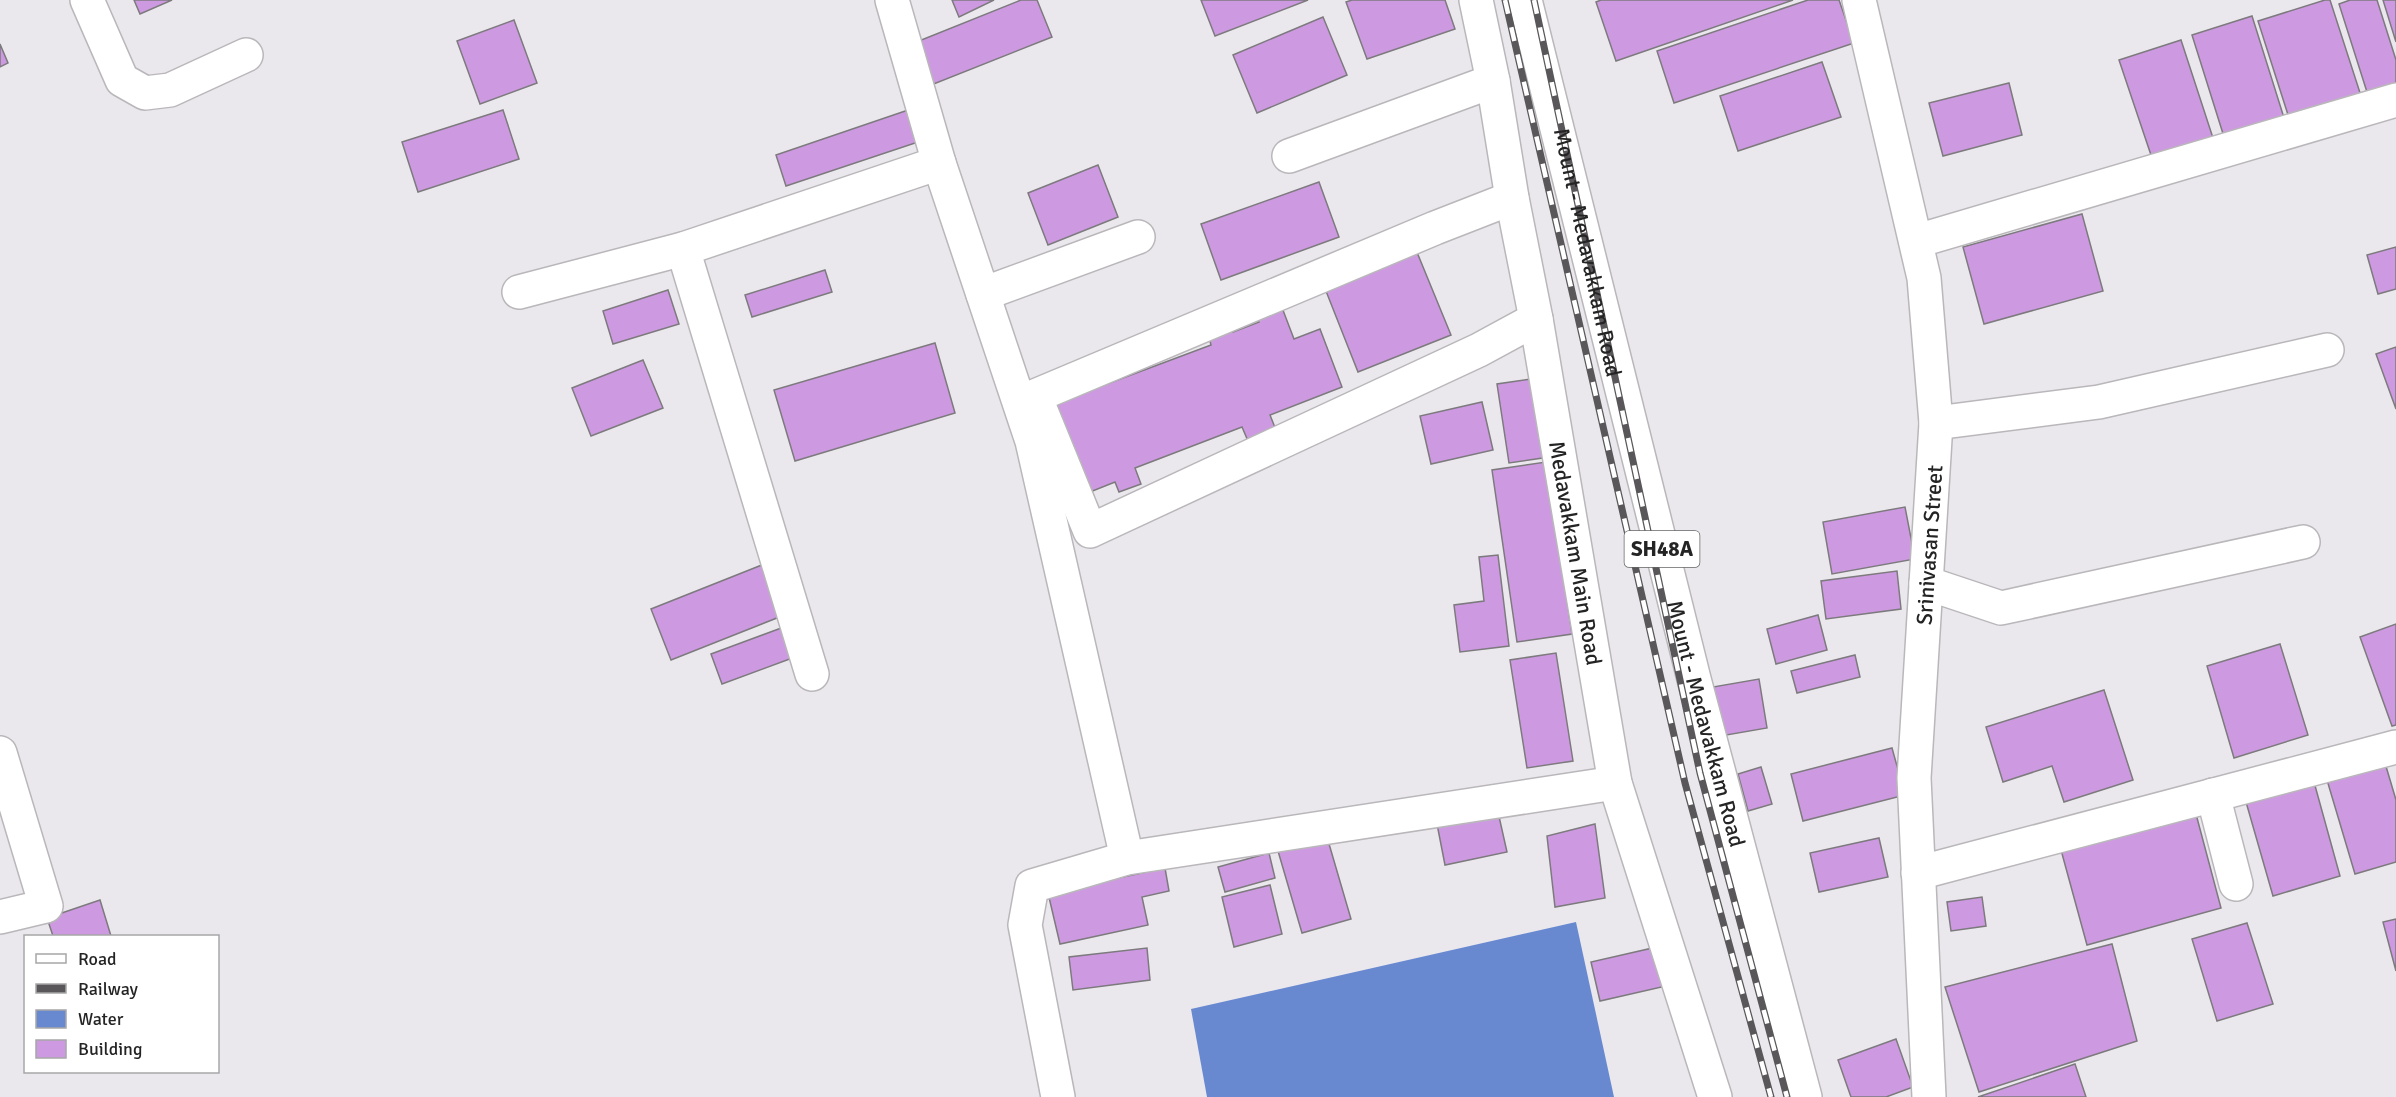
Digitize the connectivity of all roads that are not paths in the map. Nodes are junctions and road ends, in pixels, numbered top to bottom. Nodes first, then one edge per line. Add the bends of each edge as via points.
1 (87, 0) edge
2 (892, 0) edge
3 (1476, 0) edge
4 (1525, 0) edge
5 (1859, 0) edge
6 (246, 56) dead end
7 (1493, 81) junction
8 (2396, 100) edge
9 (1289, 156) dead end
10 (939, 163) junction
11 (1512, 198) junction
12 (1138, 237) dead end
13 (1917, 241) junction
14 (683, 249) junction
15 (519, 292) dead end
16 (982, 294) junction
17 (1536, 319) junction
18 (2327, 351) dead end
19 (1936, 423) junction
20 (2303, 542) dead end
21 (1926, 583) junction
22 (812, 674) dead end
23 (2396, 747) edge
24 (0, 753) edge
25 (1615, 783) junction
26 (2213, 795) junction
27 (1127, 858) junction
28 (1918, 873) junction
29 (2236, 884) dead end
30 (0, 917) edge
31 (1058, 1097) edge
32 (1715, 1097) edge
33 (1805, 1097) edge
34 (1929, 1097) edge

1 - 6 street via 122,80 145,93 170,90
2 - 10 street
3 - 7 street, Medavakkam Main Road
4 - 33 street, Mount - Medavakkam Road / SH48A via 1694,678
5 - 13 street, Srinivasan Street
7 - 9 street
7 - 11 street, Medavakkam Main Road
8 - 13 street
10 - 14 street
10 - 16 street
11 - 17 street, Medavakkam Main Road
11 - 17 street via 1035,396 1090,531 1479,350
12 - 16 street
13 - 19 street, Srinivasan Street via 1924,278
14 - 15 street
14 - 22 street
16 - 27 street via 1032,441
17 - 25 street, Medavakkam Main Road
18 - 19 street via 2099,402
19 - 21 street, Srinivasan Street
20 - 21 street via 2001,608
21 - 28 street, Srinivasan Street via 1914,778
23 - 26 street
24 - 30 street via 46,906
25 - 27 street
25 - 32 street, Medavakkam Main Road
26 - 28 street
26 - 29 street
27 - 31 street via 1032,886 1025,925
28 - 34 street, Srinivasan Street

